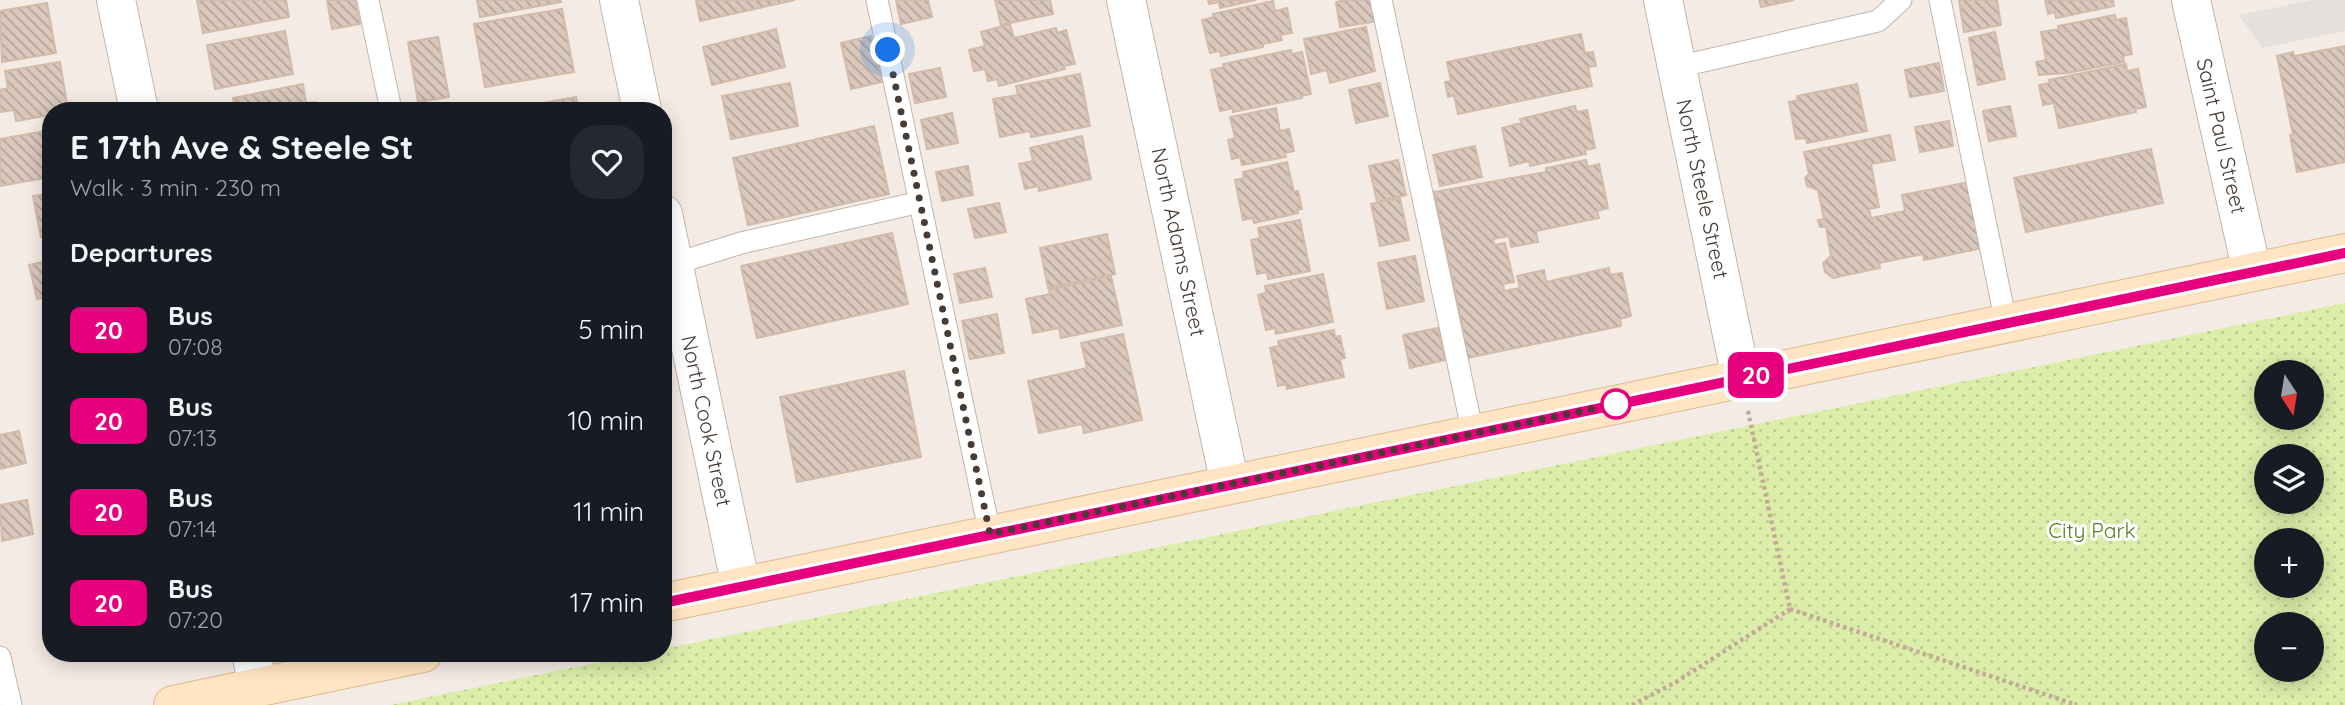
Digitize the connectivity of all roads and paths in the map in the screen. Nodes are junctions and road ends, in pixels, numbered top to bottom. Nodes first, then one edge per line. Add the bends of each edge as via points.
1 (116, 0) edge
2 (369, 0) edge
3 (618, 0) edge
4 (877, 0) edge
5 (1126, 0) edge
6 (1381, 0) edge
7 (1663, 0) edge
8 (1901, 0) edge
9 (1940, 0) edge
10 (2191, 0) edge
11 (1677, 67) junction
12 (137, 102) edge
13 (389, 102) edge
14 (640, 102) edge
15 (920, 202) junction
16 (2345, 253) edge
17 (672, 255) edge
18 (674, 264) junction
19 (2252, 272) junction
20 (2006, 323) junction
21 (1741, 378) junction
22 (1473, 434) junction
23 (1230, 484) junction
24 (990, 534) junction
25 (741, 587) junction
26 (672, 601) edge
27 (1790, 609) junction
28 (0, 657) edge
29 (334, 662) edge
30 (255, 670) edge
31 (11, 705) edge
32 (173, 705) edge
33 (1632, 705) edge
34 (2077, 705) edge

1 - 12 street
2 - 13 lane
3 - 14 street
4 - 15 lane
5 - 23 street, North Adams Street
6 - 22 lane
7 - 11 street, North Steele Street
8 - 11 lane via 1878,21
9 - 20 lane
10 - 19 street, Saint Paul Street
11 - 21 street, North Steele Street
15 - 18 lane via 741,243
15 - 24 lane
16 - 19 main road
17 - 18 street, North Cook Street
18 - 25 street, North Cook Street
19 - 20 main road
20 - 21 main road
21 - 22 main road
21 - 27 path
22 - 23 main road
23 - 24 main road
24 - 25 main road
25 - 26 main road
27 - 33 path
27 - 34 path
28 - 31 lane
29 - 30 main road
30 - 32 main road

